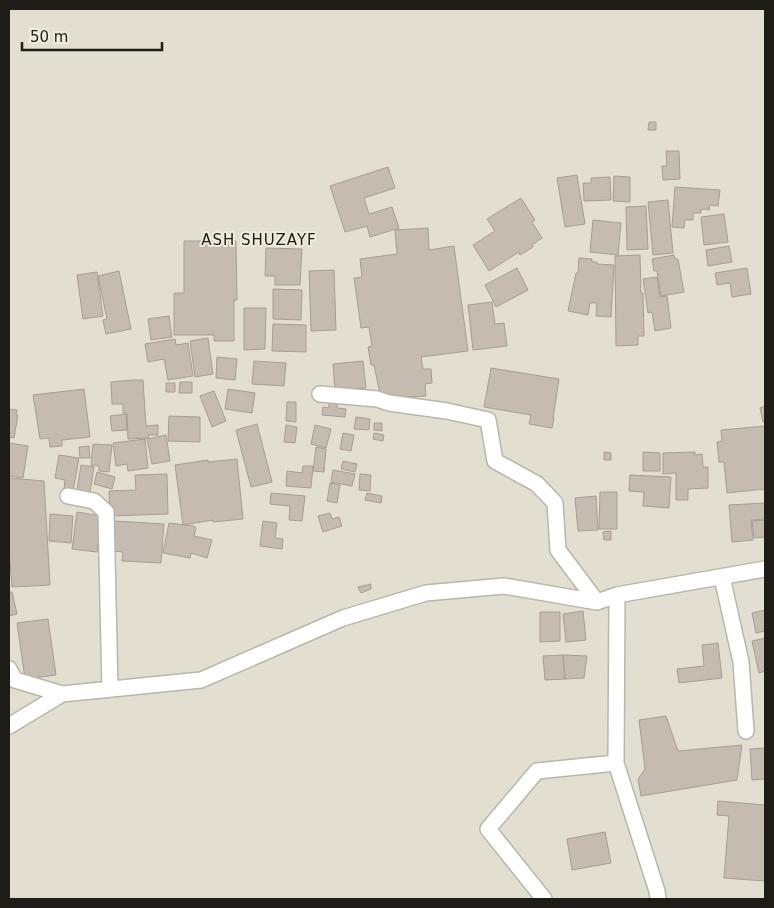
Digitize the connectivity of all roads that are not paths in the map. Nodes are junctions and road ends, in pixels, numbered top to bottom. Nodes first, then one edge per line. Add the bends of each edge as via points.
1 (320, 394) dead end
2 (68, 496) dead end
3 (765, 569) edge
4 (722, 577) junction
5 (617, 595) junction
6 (597, 602) junction
7 (9, 668) edge
8 (110, 689) junction
9 (62, 694) junction
10 (9, 726) edge
11 (746, 731) dead end
12 (616, 763) junction
13 (544, 899) edge
14 (658, 899) edge

1 - 6 street via 377,399 488,420 495,461 537,484 556,503 558,550
2 - 8 street via 94,501 106,512
3 - 4 street
4 - 5 street
4 - 11 street via 741,662
5 - 6 street
5 - 12 street
6 - 8 street via 504,586 426,593 343,618 201,680
7 - 9 street via 14,680
8 - 9 street
9 - 10 street
12 - 13 street via 537,771 488,829
12 - 14 street

